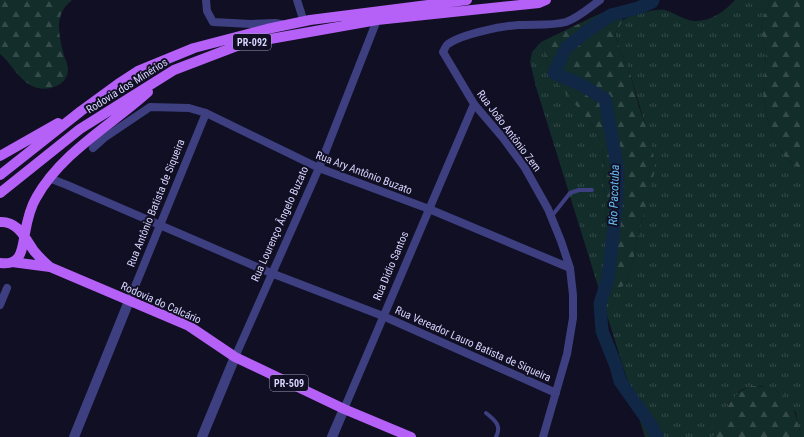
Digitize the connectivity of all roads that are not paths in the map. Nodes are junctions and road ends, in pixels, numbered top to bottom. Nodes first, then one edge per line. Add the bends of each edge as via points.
1 (206, 0) edge
2 (297, 0) edge
3 (466, 0) edge
4 (546, 0) edge
5 (600, 0) edge
6 (377, 20) junction
7 (304, 22) junction
8 (286, 25) junction
9 (159, 79) junction
10 (474, 104) junction
11 (79, 112) junction
12 (206, 112) junction
13 (93, 148) dead end
14 (0, 156) edge
15 (319, 168) junction
16 (0, 175) edge
17 (49, 178) junction
18 (592, 190) dead end
19 (0, 193) edge
20 (429, 209) junction
21 (552, 217) junction
22 (0, 222) edge
23 (159, 225) junction
24 (24, 237) junction
25 (12, 262) junction
26 (0, 263) edge
27 (50, 267) junction
28 (570, 268) junction
29 (271, 273) junction
30 (7, 288) dead end
31 (129, 301) junction
32 (0, 305) edge
33 (383, 316) junction
34 (235, 357) junction
35 (556, 393) junction
36 (344, 409) junction
37 (486, 414) dead end
38 (74, 437) edge
39 (202, 437) edge
40 (332, 437) edge
41 (411, 437) edge
42 (496, 437) edge
43 (543, 437) edge

1 - 8 street via 207,11 213,22
2 - 7 street
3 - 7 main road, Rodovia dos Minérios / PR-092
4 - 6 main road, Rodovia dos Minérios / PR-092 via 539,3
5 - 10 street, Rua João Antônio Zem via 567,22 518,25 458,38 446,45 443,52
6 - 9 main road, Rodovia dos Minérios / PR-092 via 242,44 174,70
6 - 15 street, Rua Lourenço Ângelo Buzato
7 - 8 main road, Rodovia dos Minérios / PR-092
8 - 11 main road, Rodovia dos Minérios / PR-092 via 194,48 138,71
9 - 17 main road via 141,99 75,151
9 - 19 main road, Rodovia dos Minérios / PR-092 via 80,129
10 - 20 street, Rua Didio Santos
10 - 21 street, Rua João Antônio Zem via 525,168
11 - 14 main road
11 - 16 main road, Rodovia dos Minérios / PR-092
12 - 13 street, Rua Ary Antônio Buzato via 190,108 150,107
12 - 15 street, Rua Ary Antônio Buzato
12 - 23 street, Rua Antônio Batista de Siqueira
15 - 20 street, Rua Ary Antônio Buzato
15 - 29 street, Rua Lourenço Ângelo Buzato
17 - 23 street, Rua Vereador Lauro Batista de Siqueira
17 - 24 main road via 35,199
18 - 21 lane via 570,193
20 - 28 street, Rua Ary Antônio Buzato
20 - 33 street, Rua Didio Santos
21 - 28 street, Rua João Antônio Zem
22 - 24 main road, PR-509 via 11,223 19,228
23 - 29 street, Rua Vereador Lauro Batista de Siqueira
23 - 31 street, Rua Antônio Batista de Siqueira
24 - 25 main road via 22,251
24 - 27 main road, Rodovia do Calcário / PR-509
25 - 26 main road, PR-509
25 - 27 main road, Rodovia do Calcário / PR-509
27 - 31 main road, Rodovia do Calcário / PR-509
28 - 35 street, Rua João Antônio Zem via 573,318 567,354
29 - 33 street, Rua Vereador Lauro Batista de Siqueira
29 - 34 street, Rua Lourenço Ângelo Buzato
30 - 32 street
31 - 34 main road, Rodovia do Calcário / PR-509 via 189,326
31 - 38 street, Rua Antônio Batista de Siqueira
33 - 35 street, Rua Vereador Lauro Batista de Siqueira
33 - 36 street, Rua Didio Santos
34 - 36 main road, Rodovia do Calcário / PR-509
34 - 39 street, Rua Lourenço Ângelo Buzato
35 - 43 street, Rua João Antônio Zem
36 - 40 street, Rua Didio Santos
36 - 41 main road, Rodovia do Calcário / PR-509
37 - 42 lane via 496,421

